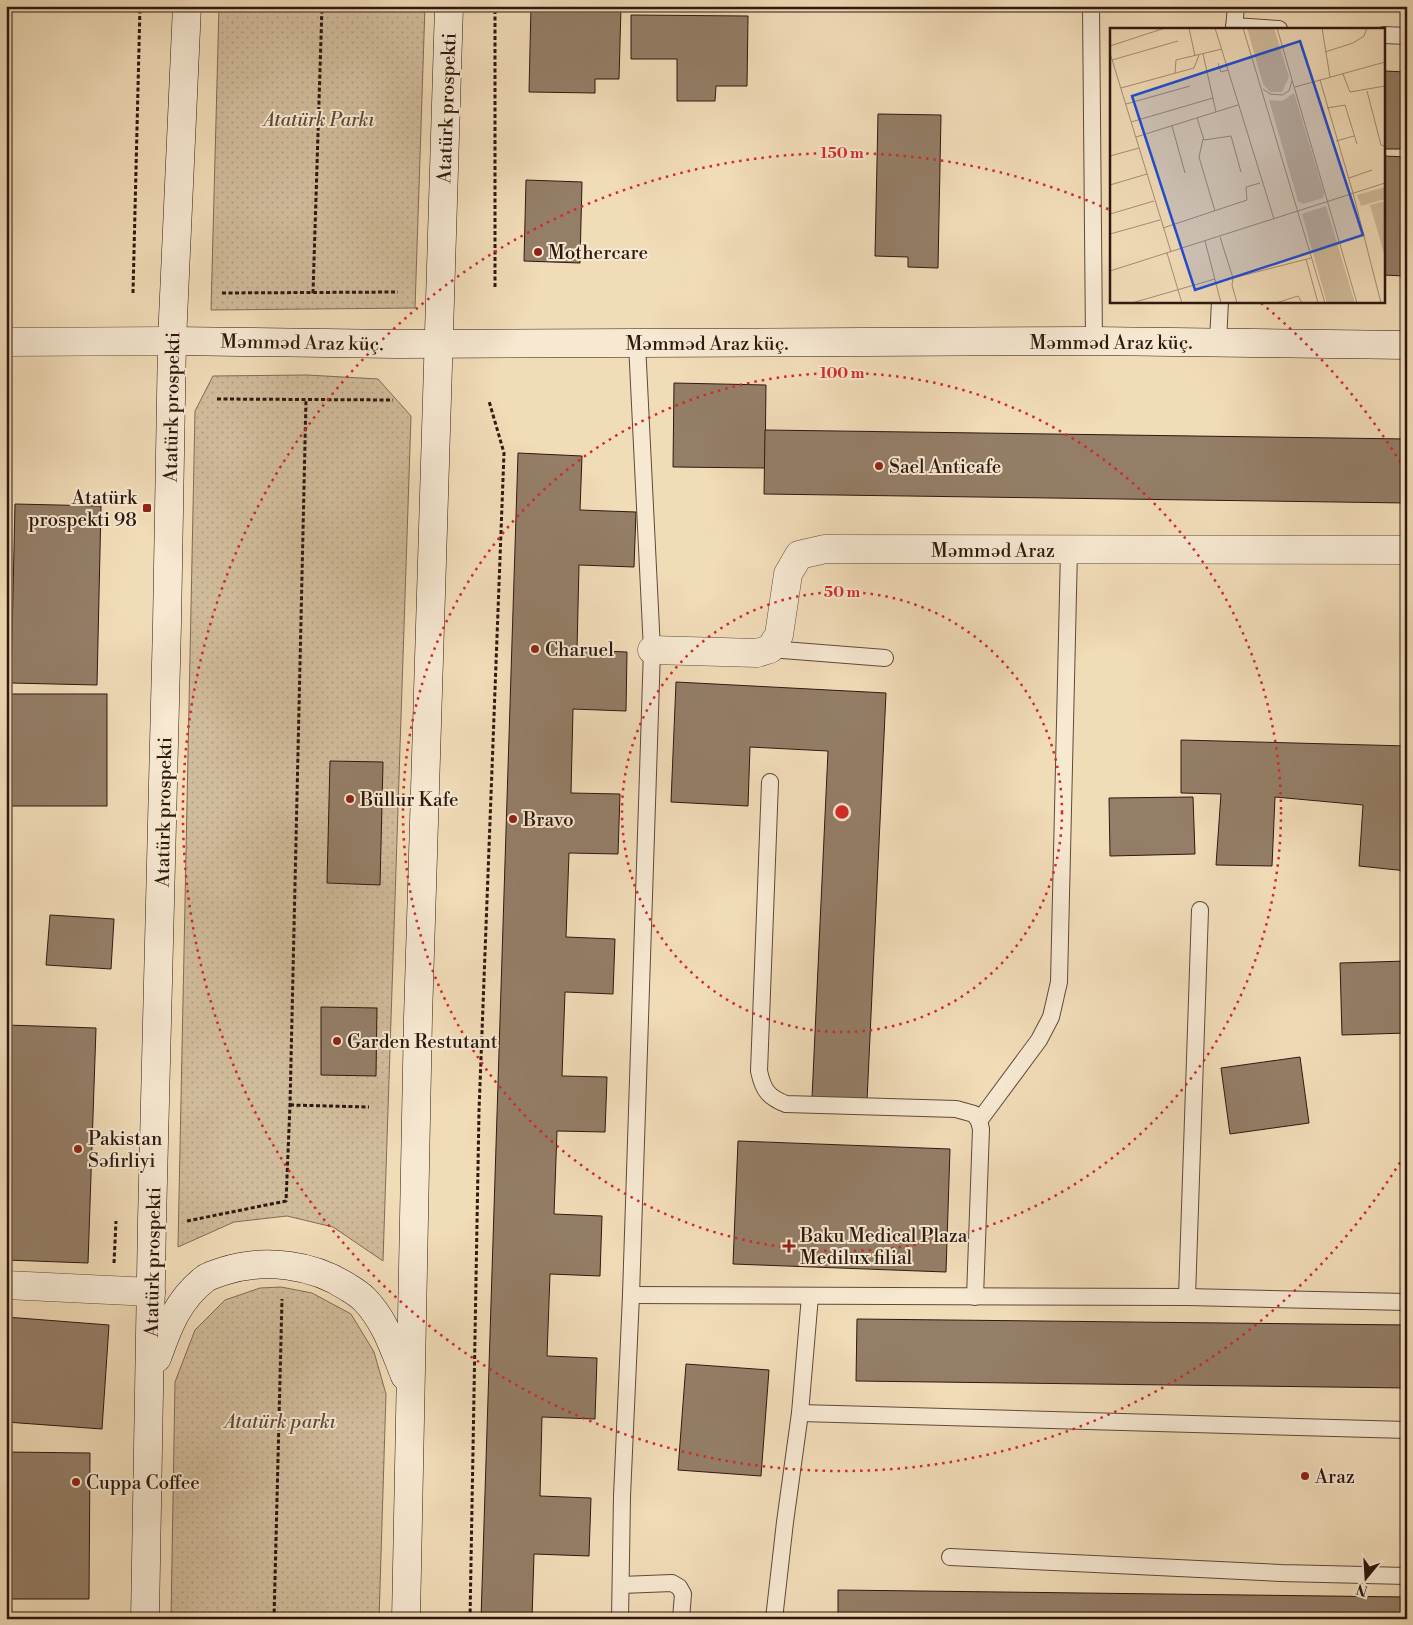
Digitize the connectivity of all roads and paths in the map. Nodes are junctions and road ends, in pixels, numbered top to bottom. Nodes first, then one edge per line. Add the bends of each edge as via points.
1 (140, 6) edge
2 (187, 6) edge
3 (322, 6) edge
4 (449, 6) edge
5 (495, 6) edge
6 (1091, 6) edge
7 (1236, 6) edge
8 (1234, 28) edge
9 (1386, 34) edge
10 (1407, 36) edge
11 (495, 287) dead end
12 (398, 292) dead end
13 (133, 293) dead end
14 (222, 293) dead end
15 (313, 293) junction
16 (1220, 302) edge
17 (172, 341) junction
18 (1094, 341) junction
19 (6, 342) edge
20 (1218, 342) junction
21 (438, 343) junction
22 (637, 343) junction
23 (1407, 345) edge
24 (217, 399) dead end
25 (306, 399) junction
26 (393, 400) dead end
27 (489, 400) dead end
28 (1069, 550) junction
29 (1407, 550) edge
30 (770, 649) junction
31 (652, 650) junction
32 (885, 658) dead end
33 (770, 782) dead end
34 (1200, 910) dead end
35 (290, 1106) junction
36 (369, 1107) dead end
37 (978, 1121) junction
38 (116, 1221) dead end
39 (187, 1221) dead end
40 (207, 1277) junction
41 (6, 1285) edge
42 (112, 1290) junction
43 (151, 1292) junction
44 (631, 1295) junction
45 (810, 1296) junction
46 (975, 1297) junction
47 (1187, 1297) junction
48 (282, 1299) dead end
49 (1407, 1302) edge
50 (150, 1382) junction
51 (410, 1386) junction
52 (800, 1413) junction
53 (1407, 1430) edge
54 (950, 1556) dead end
55 (1407, 1576) edge
56 (621, 1585) junction
57 (145, 1619) edge
58 (274, 1619) edge
59 (406, 1619) edge
60 (470, 1619) edge
61 (620, 1619) edge
62 (681, 1619) edge
63 (774, 1619) edge

1 - 13 path
2 - 17 main road, Atatürk prospekti
3 - 15 path
4 - 21 main road, Atatürk prospekti
5 - 11 path
6 - 18 lane
7 - 8 lane
9 - 10 lane
12 - 15 path
14 - 15 path
16 - 20 lane
17 - 19 main road, Məmməd Araz küç.
17 - 21 main road, Məmməd Araz küç.
17 - 43 main road, Atatürk prospekti
18 - 20 main road, Məmməd Araz küç.
18 - 22 main road, Məmməd Araz küç.
20 - 23 main road, Məmməd Araz küç.
21 - 22 main road, Məmməd Araz küç.
21 - 51 main road, Atatürk prospekti
22 - 31 lane
24 - 25 path
25 - 26 path
25 - 35 path
27 - 60 path via 504,452 479,1112
28 - 29 main road, Məmməd Araz
28 - 30 main road, Məmməd Araz via 826,549 798,555 788,574 779,635
28 - 37 lane via 1057,997 1039,1040
30 - 31 main road via 757,653
30 - 32 lane
31 - 44 lane
33 - 37 lane via 760,1071 767,1092 786,1104 956,1109 974,1114
34 - 47 lane
35 - 36 path
35 - 39 path via 286,1201
37 - 46 lane via 981,1129
38 - 42 path
40 - 43 main road
40 - 50 main road via 182,1302 168,1326
40 - 51 main road via 236,1268 269,1264 300,1267 334,1278 364,1298 385,1326
41 - 42 main road
42 - 43 main road
43 - 50 main road, Atatürk prospekti
44 - 45 lane
44 - 56 lane
45 - 46 lane
45 - 52 lane
46 - 47 lane
47 - 49 lane
48 - 58 path
50 - 57 main road, Atatürk prospekti
51 - 59 main road, Atatürk prospekti
52 - 53 lane
52 - 63 lane
54 - 55 lane via 1281,1573
56 - 61 lane
56 - 62 lane via 672,1583 683,1594

